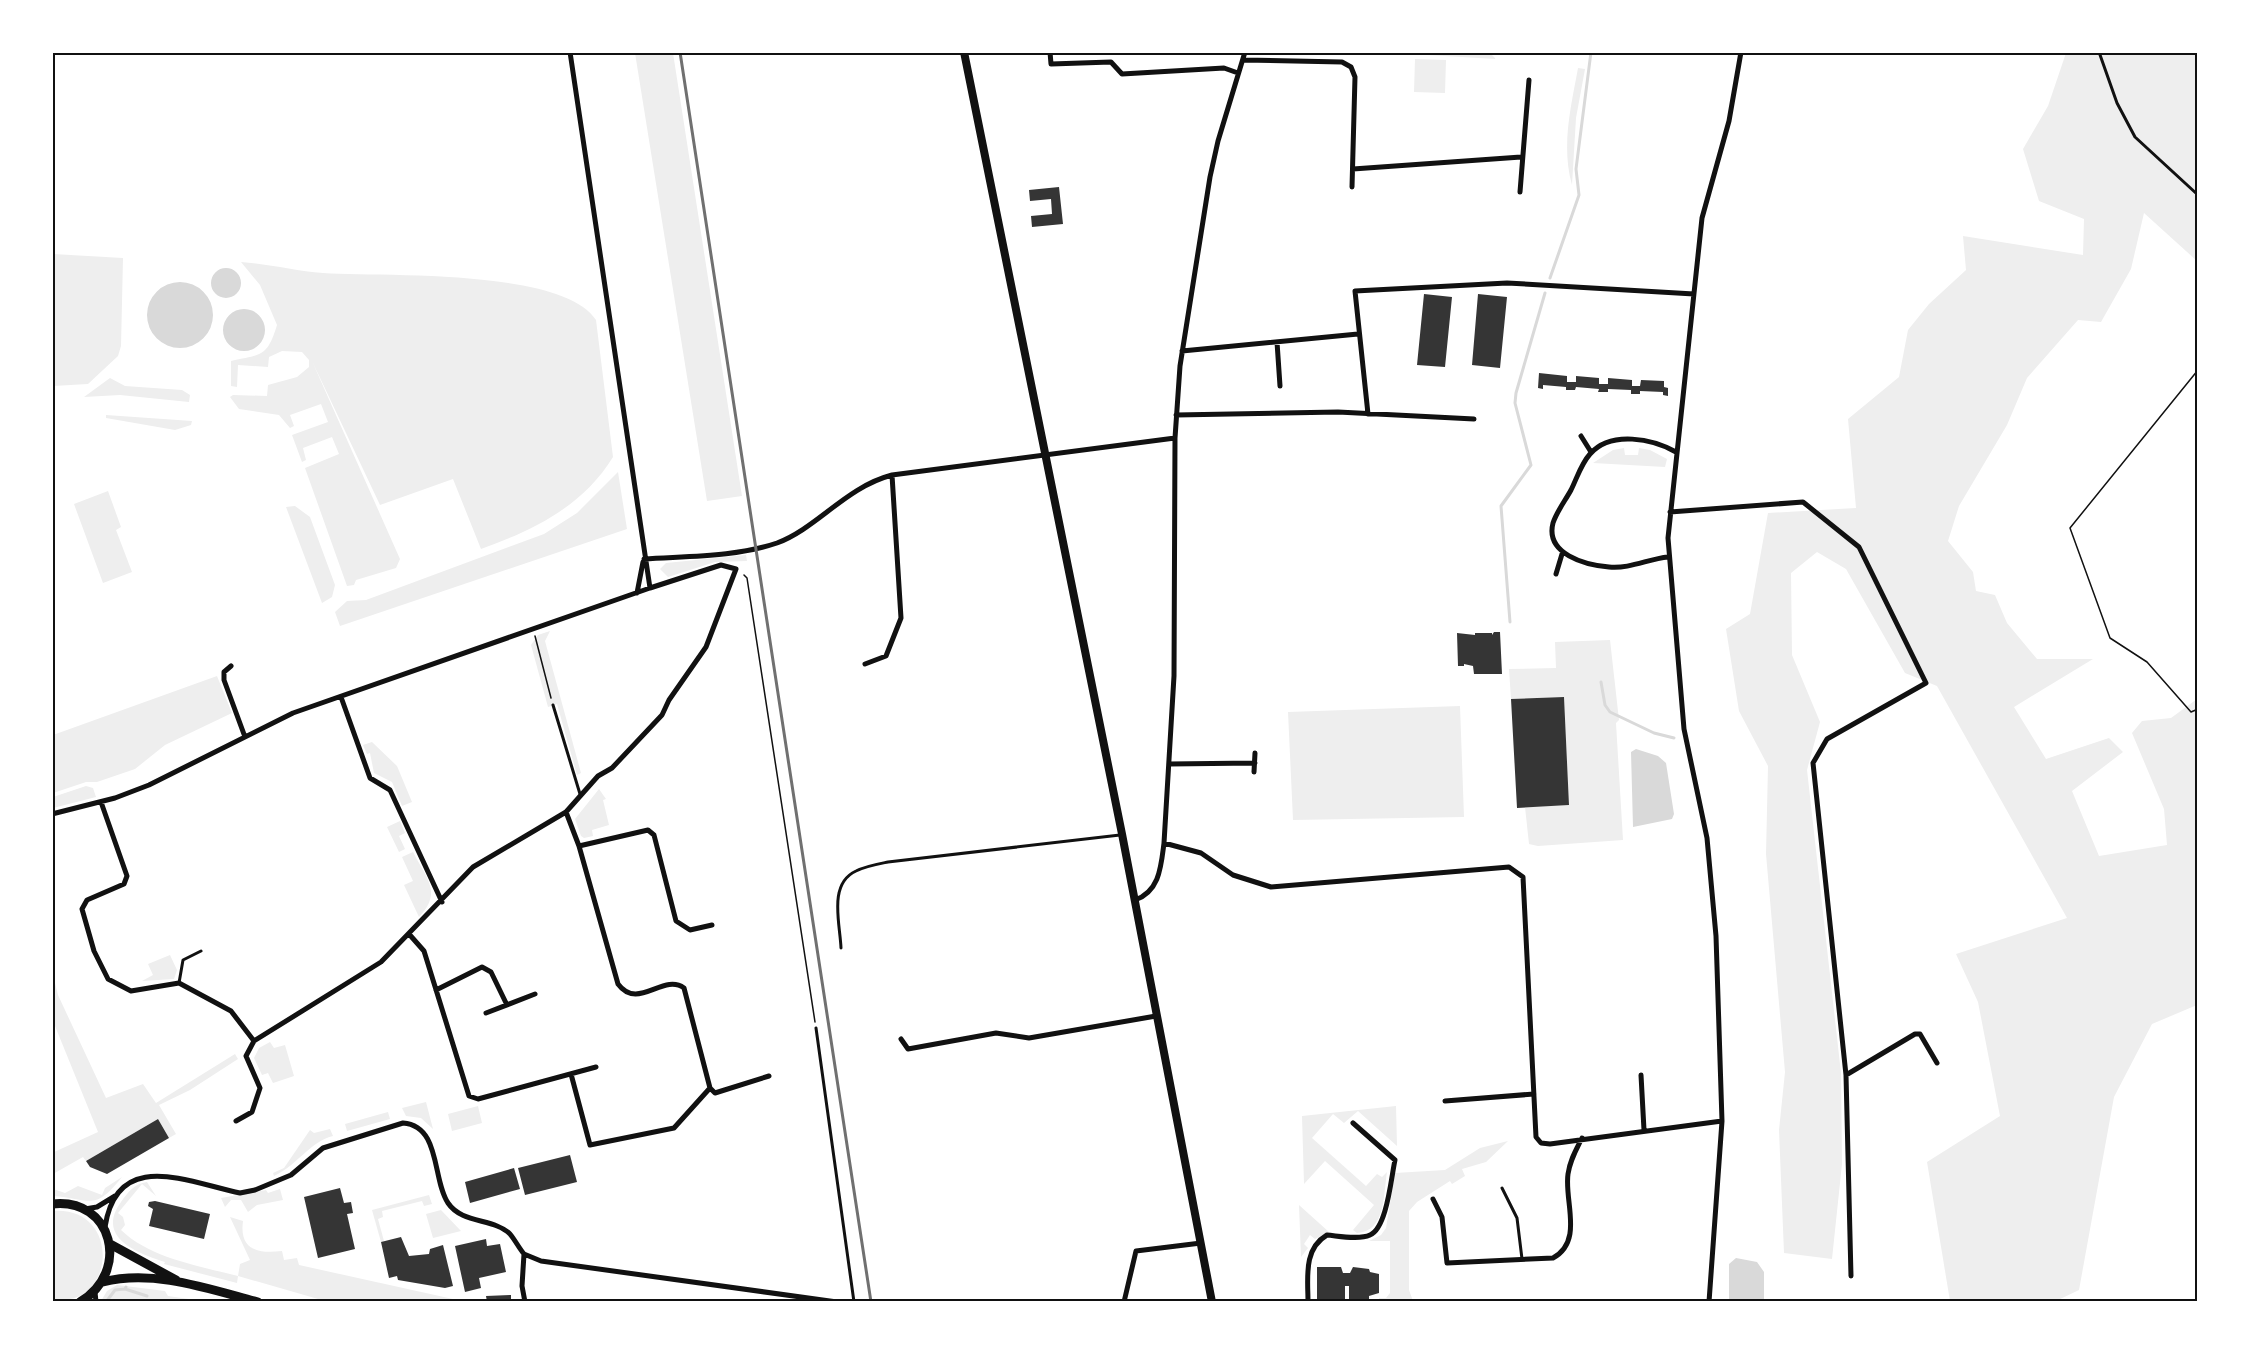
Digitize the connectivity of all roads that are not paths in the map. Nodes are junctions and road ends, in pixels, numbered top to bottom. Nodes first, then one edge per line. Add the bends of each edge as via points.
1 (570, 52) edge
2 (964, 52) edge
3 (1050, 52) edge
4 (1245, 52) edge
5 (1741, 52) edge
6 (2099, 52) edge
7 (1243, 60) junction
8 (1238, 73) junction
9 (1529, 80) dead end
10 (1521, 157) junction
11 (1353, 169) junction
12 (1352, 187) dead end
13 (1520, 192) dead end
14 (2198, 195) edge
15 (1694, 294) junction
16 (1358, 334) junction
17 (1277, 342) junction
18 (1182, 351) junction
19 (1280, 386) dead end
20 (1368, 414) junction
21 (1176, 415) junction
22 (1474, 419) dead end
23 (1581, 436) dead end
24 (1175, 438) junction
25 (1591, 452) junction
26 (1676, 452) junction
27 (1046, 454) junction
28 (892, 475) junction
29 (1670, 512) junction
30 (1562, 554) junction
31 (1668, 557) junction
32 (644, 559) junction
33 (1556, 574) dead end
34 (650, 588) junction
35 (637, 593) junction
36 (865, 664) dead end
37 (231, 666) dead end
38 (341, 697) junction
39 (553, 705) road end
40 (245, 736) junction
41 (1255, 753) dead end
42 (1255, 763) junction
43 (1169, 764) junction
44 (1254, 772) dead end
45 (581, 796) junction
46 (101, 802) junction
47 (566, 812) junction
48 (52, 814) edge
49 (1122, 834) junction
50 (1164, 843) junction
51 (579, 846) junction
52 (1135, 900) junction
53 (442, 902) junction
54 (712, 925) dead end
55 (409, 934) junction
56 (841, 948) dead end
57 (201, 951) dead end
58 (179, 983) junction
59 (436, 990) junction
60 (535, 994) dead end
61 (507, 1005) junction
62 (486, 1013) dead end
63 (1156, 1016) junction
64 (816, 1028) road end
65 (901, 1039) dead end
66 (254, 1041) junction
67 (1937, 1063) dead end
68 (596, 1067) dead end
69 (571, 1074) junction
70 (1641, 1075) dead end
71 (1846, 1075) junction
72 (769, 1076) dead end
73 (710, 1088) junction
74 (1534, 1094) junction
75 (1445, 1101) dead end
76 (236, 1121) dead end
77 (1722, 1121) junction
78 (1353, 1123) dead end
79 (1644, 1130) junction
80 (1582, 1138) junction
81 (1502, 1188) dead end
82 (116, 1196) junction
83 (1433, 1199) dead end
84 (52, 1204) edge
85 (84, 1209) junction
86 (104, 1229) junction
87 (1201, 1243) junction
88 (110, 1244) junction
89 (524, 1254) junction
90 (1522, 1259) junction
91 (1851, 1276) dead end
92 (103, 1282) junction
93 (181, 1282) junction
94 (95, 1297) edge
95 (80, 1302) edge
96 (258, 1302) edge
97 (525, 1302) edge
98 (837, 1302) edge
99 (854, 1302) edge
100 (1124, 1302) edge
101 (1212, 1302) edge
102 (1308, 1302) edge
103 (1709, 1302) edge

1 - 32 street
2 - 27 main road
3 - 8 street via 1051,64 1111,62 1122,74 1224,68
4 - 7 street
5 - 15 street via 1729,121 1702,218
6 - 14 lane via 2135,137
7 - 8 street
7 - 11 street via 1342,62 1351,67 1355,77
8 - 18 street via 1210,177
9 - 10 street
10 - 11 street
10 - 13 street
11 - 12 street
15 - 16 street via 1507,283 1355,291
15 - 26 street
16 - 17 street
16 - 20 street
17 - 18 street
17 - 19 street
18 - 21 street
20 - 21 street
20 - 22 street
21 - 24 street
23 - 25 street
24 - 27 street
24 - 43 street via 1174,676
25 - 26 street via 1617,440 1634,439
25 - 30 street via 1552,526 1554,541
26 - 29 street
27 - 28 street
27 - 49 main road
28 - 32 street via 855,491 778,542 740,551
28 - 36 street via 901,618 886,656
29 - 31 street
29 - 71 street via 1803,502 1859,547 1926,683 1827,739 1813,764
30 - 31 street via 1608,567
30 - 33 street
31 - 77 street via 1684,729 1707,838 1716,936
32 - 34 street
32 - 35 street
34 - 35 street
34 - 45 street via 721,565 736,568 706,646 662,715
35 - 38 street
37 - 40 street via 224,672 224,680
38 - 40 street via 293,713
38 - 53 street via 370,778 390,790
39 - 45 lane
40 - 46 street via 159,780
41 - 42 street
42 - 43 street
42 - 44 street
43 - 50 street
45 - 47 street
46 - 48 street
46 - 58 street via 127,876 124,884 87,900 82,909 94,951 108,979 132,991
47 - 51 street
47 - 53 street via 473,867
49 - 52 main road
49 - 56 lane via 888,861 856,871 843,880 838,893
50 - 52 street via 1153,888
50 - 74 street via 1201,853 1233,875 1271,887 1509,867 1519,872 1523,877
51 - 54 street via 648,830 654,835 676,921 690,930
51 - 73 street via 618,984 629,994 637,995 673,984 684,988
52 - 63 main road
53 - 55 street
55 - 59 street via 424,951
55 - 66 street via 381,962
57 - 58 lane via 183,960
58 - 66 street via 231,1011
59 - 61 street via 482,967 491,972
59 - 69 street via 469,1096 478,1099
60 - 61 street
61 - 62 street
63 - 65 street via 1029,1038 996,1033 908,1049
63 - 87 main road
64 - 99 lane
66 - 76 street via 246,1056 260,1088 252,1112
67 - 71 street via 1925,1039 1915,1034
68 - 69 street
69 - 73 street via 590,1145 674,1128
70 - 79 street
71 - 91 street
72 - 73 street via 723,1092 715,1093
74 - 75 street
74 - 80 street via 1536,1137 1541,1143
77 - 79 street
77 - 103 street
78 - 102 street via 1395,1160 1382,1223 1367,1237 1327,1235 1321,1239 1308,1259
79 - 80 street
80 - 90 street via 1567,1176 1571,1226 1568,1242 1553,1258
81 - 90 lane via 1517,1218
82 - 85 street
82 - 86 street
82 - 89 street via 129,1180 150,1174 240,1193 255,1190 291,1175 323,1148 403,1123 426,1134 447,1202 460,1214 509,1233
83 - 90 street via 1442,1217 1447,1263
84 - 85 main road via 72,1204
85 - 86 main road
86 - 88 main road
87 - 100 street via 1136,1251
87 - 101 main road
88 - 92 main road via 109,1270
88 - 93 main road
89 - 97 street
89 - 98 street via 541,1261
92 - 93 main road via 120,1278
92 - 94 main road
93 - 96 main road
94 - 95 main road

